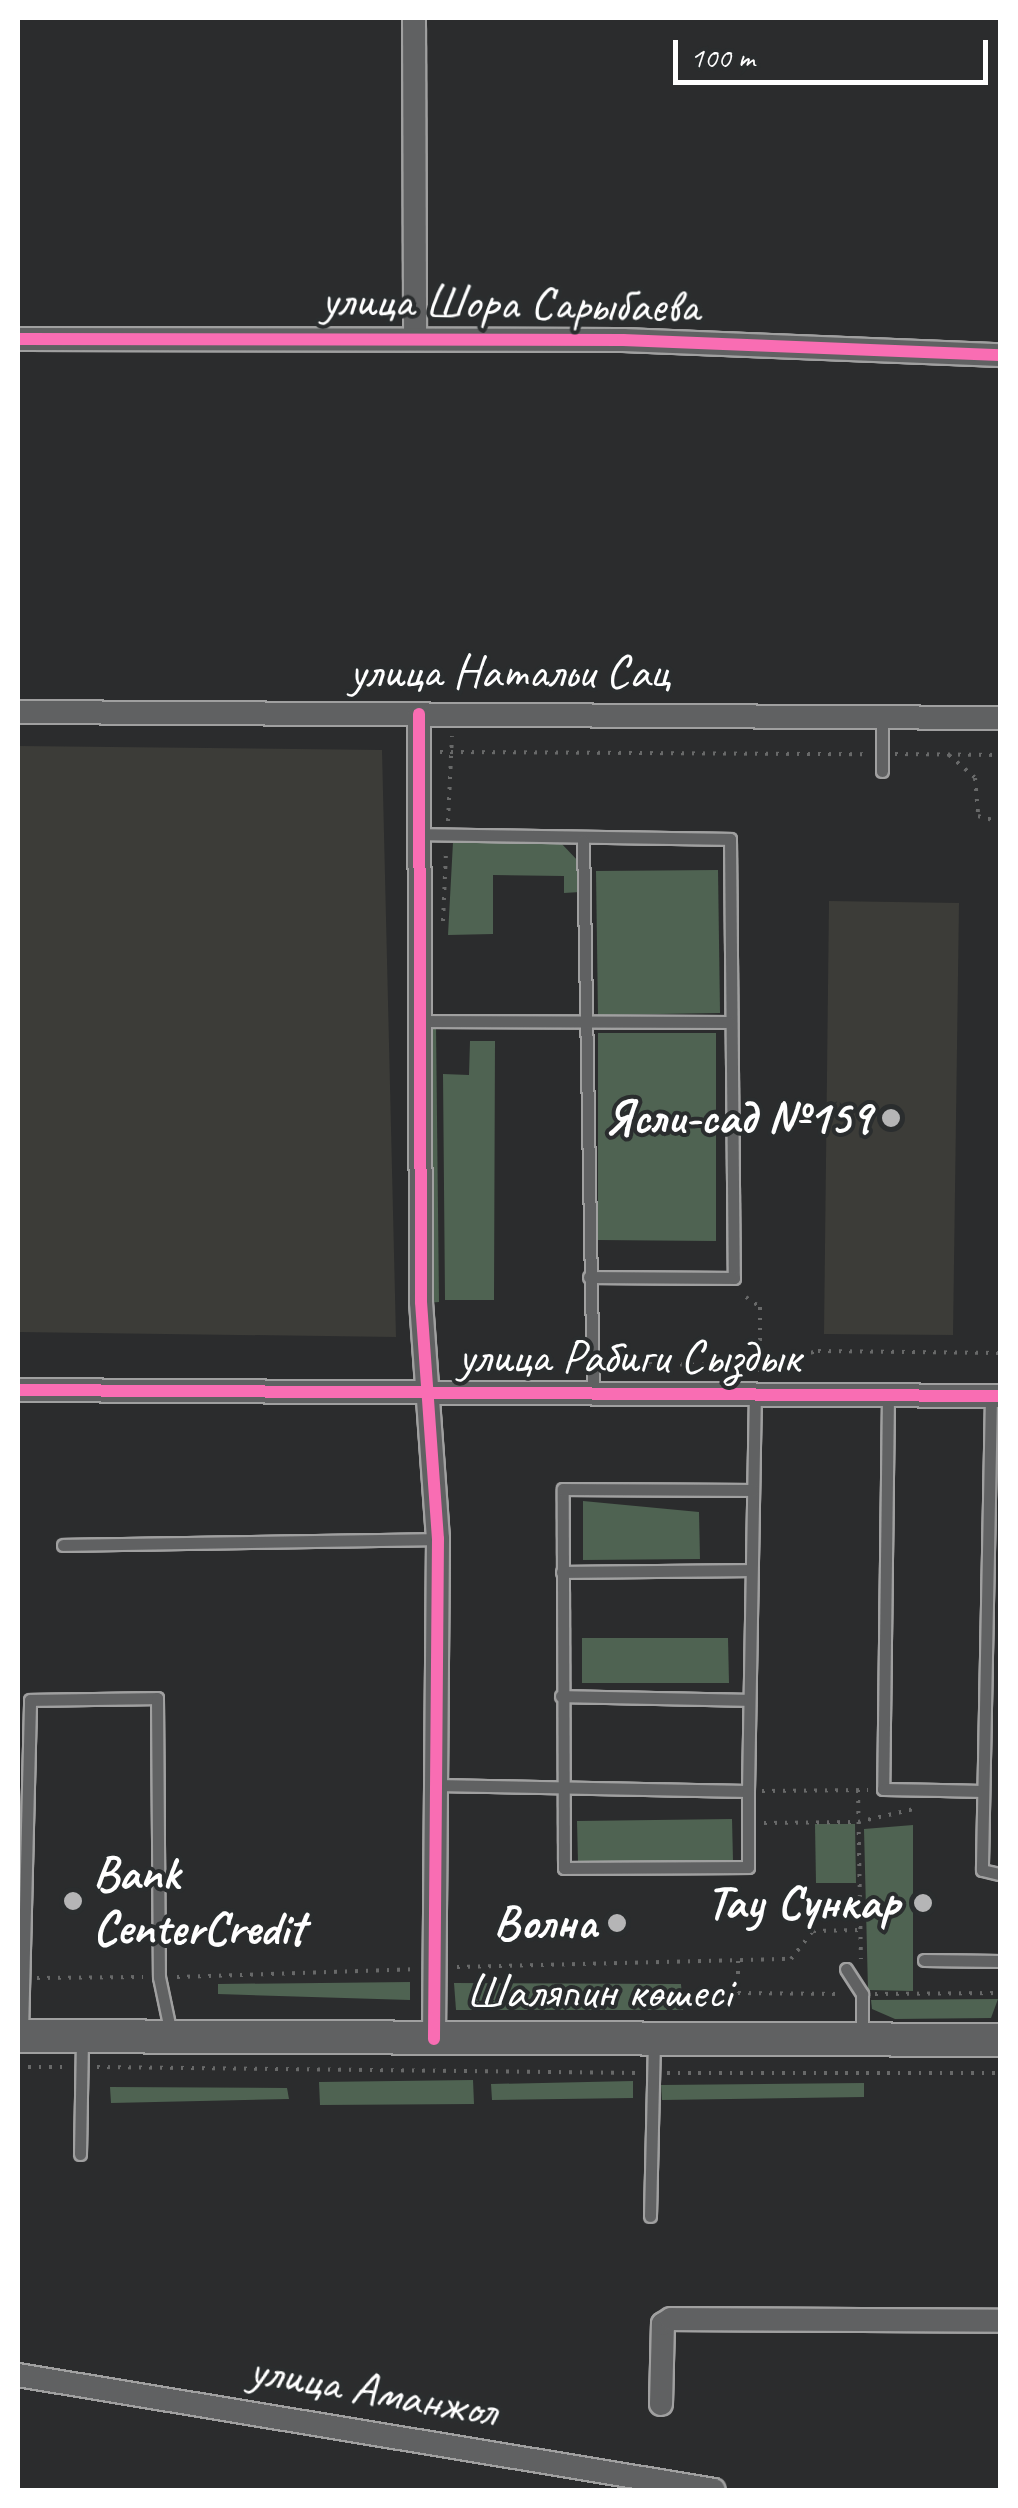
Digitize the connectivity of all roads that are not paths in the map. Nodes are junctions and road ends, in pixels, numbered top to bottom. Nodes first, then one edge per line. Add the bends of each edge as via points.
1 (414, 18) edge
2 (415, 338) junction
3 (18, 339) edge
4 (1000, 355) edge
5 (18, 712) edge
6 (419, 714) junction
7 (882, 717) junction
8 (1000, 718) edge
9 (882, 771) dead end
10 (417, 834) junction
11 (582, 840) junction
12 (415, 1021) junction
13 (729, 1022) junction
14 (588, 1024) junction
15 (590, 1277) junction
16 (18, 1390) edge
17 (434, 1393) junction
18 (593, 1394) junction
19 (758, 1395) junction
20 (888, 1396) junction
21 (996, 1396) edge
22 (753, 1490) junction
23 (995, 1495) edge
24 (438, 1538) junction
25 (63, 1545) dead end
26 (751, 1570) junction
27 (562, 1572) junction
28 (561, 1696) junction
29 (749, 1700) junction
30 (986, 1712) junction
31 (1000, 1712) edge
32 (436, 1785) junction
33 (560, 1788) junction
34 (23, 1791) edge
35 (748, 1791) junction
36 (984, 1792) junction
37 (1000, 1874) edge
38 (924, 1960) dead end
39 (1000, 1961) edge
40 (846, 1969) dead end
41 (171, 2037) junction
42 (434, 2039) junction
43 (654, 2040) junction
44 (862, 2040) junction
45 (1000, 2040) edge
46 (19, 2046) edge
47 (82, 2052) junction
48 (80, 2154) dead end
49 (650, 2216) dead end
50 (1000, 2321) edge
51 (18, 2376) edge
52 (661, 2404) dead end
53 (621, 2484) edge
54 (714, 2490) edge

1 - 2 street
2 - 3 street, улица Шора Сарыбаева
2 - 4 street, улица Шора Сарыбаева
5 - 6 street, улица Натальи Сац
6 - 7 street, улица Натальи Сац
6 - 10 street
7 - 8 street, улица Натальи Сац
7 - 9 lane
10 - 11 lane
10 - 12 street
11 - 13 lane via 730,839
11 - 14 lane
12 - 14 lane
12 - 17 street via 422,1302
13 - 14 lane
13 - 15 lane via 734,1278
14 - 15 lane
15 - 18 lane
16 - 17 street, улица Рабиги Сыздык
17 - 18 street, улица Рабиги Сыздык
17 - 24 street
18 - 19 street, улица Рабиги Сыздык
19 - 20 street, улица Рабиги Сыздык
19 - 22 lane
20 - 21 street, улица Рабиги Сыздык
20 - 36 lane via 883,1789
21 - 23 lane
22 - 26 lane
22 - 27 lane via 563,1490
23 - 30 lane
24 - 25 lane
24 - 32 street
26 - 27 lane
26 - 29 lane
27 - 28 lane
28 - 29 lane
28 - 33 lane
29 - 35 lane
30 - 31 lane
30 - 36 lane
32 - 33 lane
32 - 42 street
33 - 35 lane
33 - 35 lane via 564,1868 748,1867
34 - 41 lane via 30,1700 156,1698 159,1977
34 - 46 lane
36 - 37 lane via 982,1870
38 - 39 lane
40 - 44 lane via 862,1994
41 - 42 main road, Шаляпин көшесі
41 - 47 main road, Шаляпин көшесі
42 - 43 main road, Шаляпин көшесі
43 - 44 main road, Шаляпин көшесі
43 - 49 lane
44 - 45 main road, Шаляпин көшесі
46 - 47 main road, Шаляпин көшесі
47 - 48 lane
50 - 52 street via 671,2319 663,2324
51 - 53 street, улица Аманжол
53 - 54 street, улица Аманжол

